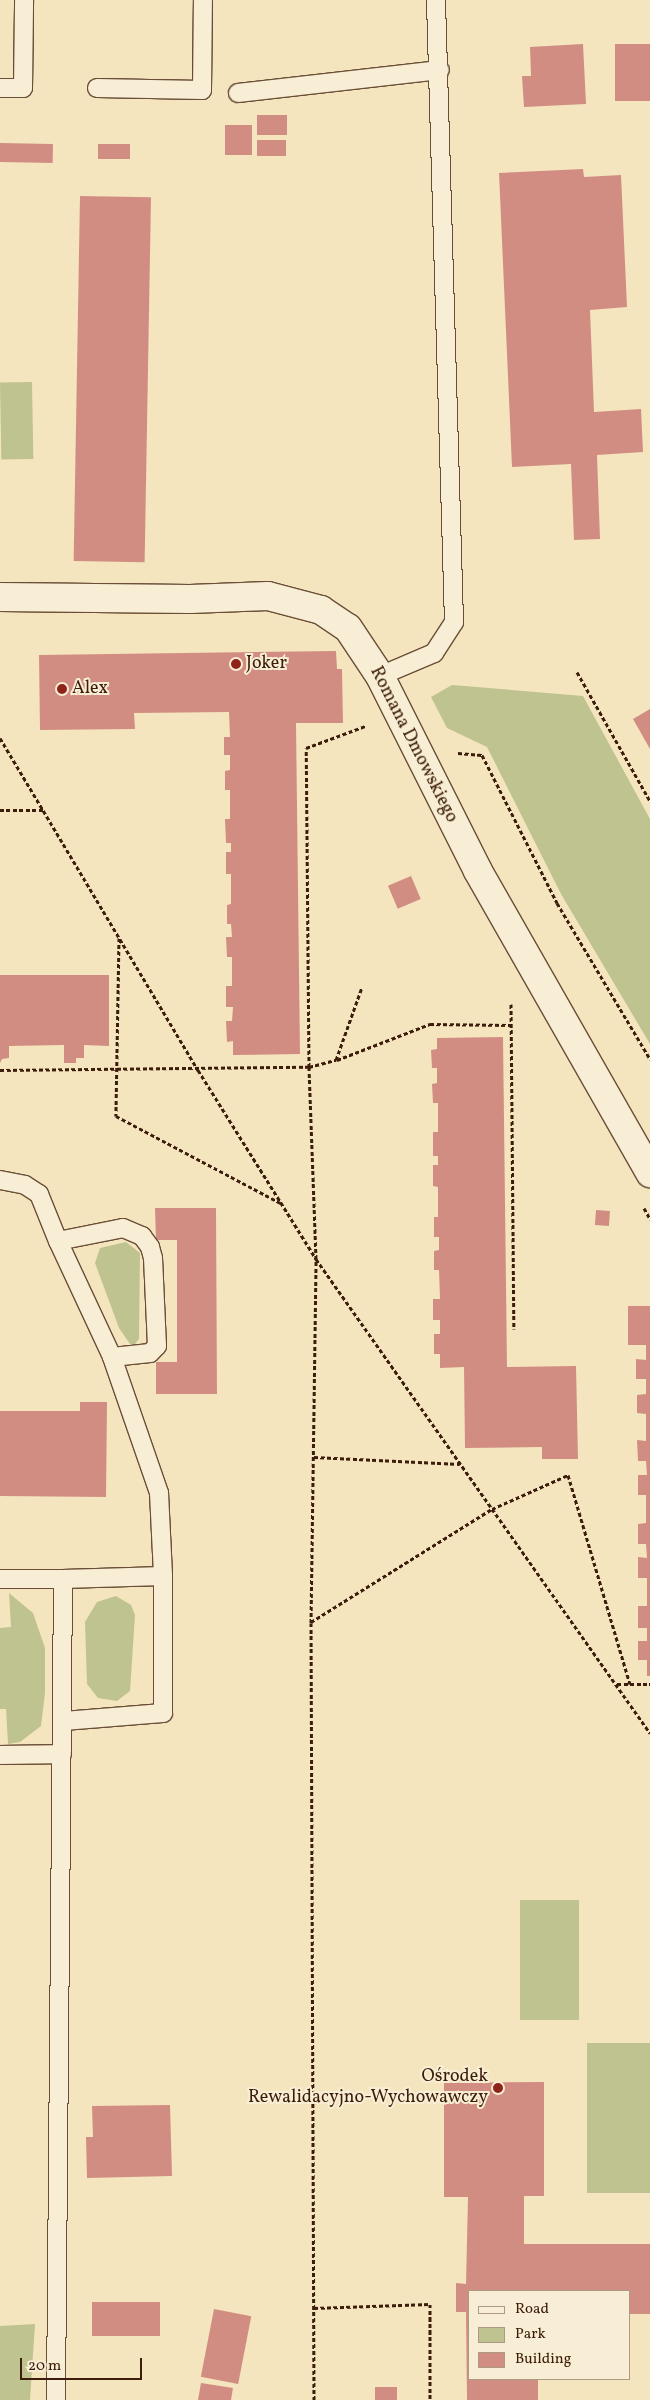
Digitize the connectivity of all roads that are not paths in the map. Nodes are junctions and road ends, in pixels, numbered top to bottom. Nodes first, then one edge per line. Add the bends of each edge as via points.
1 (24, 0) edge
2 (203, 0) edge
3 (436, 0) edge
4 (440, 70) junction
5 (0, 88) edge
6 (97, 88) dead end
7 (238, 93) dead end
8 (0, 597) edge
9 (380, 676) junction
10 (650, 1173) edge
11 (0, 1180) edge
12 (58, 1241) junction
13 (112, 1357) junction
14 (163, 1576) junction
15 (62, 1579) junction
16 (0, 1580) edge
17 (63, 1721) junction
18 (62, 1754) junction
19 (0, 1755) edge
20 (56, 2400) edge

1 - 5 lane via 23,88
2 - 6 lane via 202,90
3 - 4 lane
4 - 7 lane
4 - 9 lane via 454,622 434,653
8 - 9 street, Romana Dmowskiego via 190,599 268,596 296,601 321,610 348,628
9 - 10 street, Romana Dmowskiego via 478,871
11 - 12 lane via 26,1185 39,1194
12 - 13 lane
12 - 13 lane via 123,1228 142,1236 150,1247 154,1258 157,1346 150,1353
13 - 14 lane via 158,1493
14 - 15 lane
14 - 17 lane via 163,1712
15 - 16 lane
15 - 17 lane
17 - 18 lane
18 - 19 lane
18 - 20 lane

